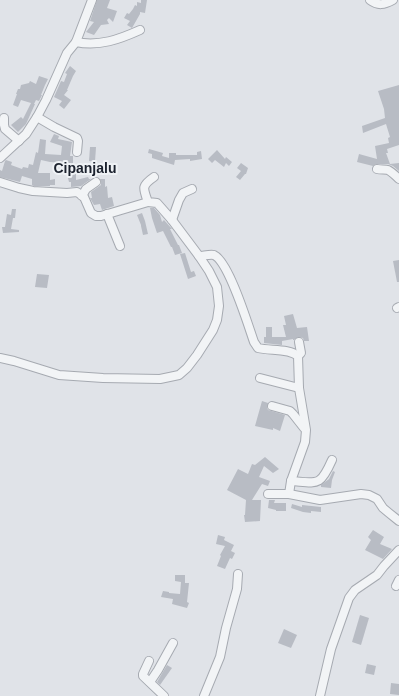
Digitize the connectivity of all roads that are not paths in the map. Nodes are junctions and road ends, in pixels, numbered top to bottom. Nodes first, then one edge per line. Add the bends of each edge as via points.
1 (92, 0) edge
2 (370, 0) edge
3 (393, 0) edge
4 (140, 30) dead end
5 (76, 42) junction
6 (4, 118) dead end
7 (37, 118) junction
8 (19, 141) junction
9 (76, 152) dead end
10 (0, 158) edge
11 (377, 169) dead end
12 (154, 177) dead end
13 (399, 179) edge
14 (0, 182) edge
15 (96, 182) dead end
16 (192, 189) dead end
17 (82, 196) junction
18 (148, 202) junction
19 (107, 214) junction
20 (172, 220) junction
21 (120, 246) dead end
22 (199, 256) junction
23 (299, 342) dead end
24 (298, 356) junction
25 (0, 358) edge
26 (260, 378) dead end
27 (298, 388) junction
28 (272, 406) dead end
29 (306, 430) junction
30 (332, 460) dead end
31 (291, 481) junction
32 (268, 494) dead end
33 (289, 494) junction
34 (399, 521) edge
35 (399, 550) edge
36 (238, 574) dead end
37 (173, 644) dead end
38 (149, 661) dead end
39 (150, 682) junction
40 (164, 696) edge
41 (204, 696) edge
42 (320, 696) edge
43 (324, 696) edge

1 - 5 street
2 - 3 street via 377,5
4 - 5 street via 102,43
5 - 7 street via 67,53
6 - 8 street via 4,126
7 - 8 street
7 - 9 street via 77,138
8 - 10 street
11 - 13 street via 390,171
12 - 18 street via 144,186
14 - 17 street via 33,191 77,192
15 - 17 street via 86,189
16 - 20 street via 183,193
17 - 19 street via 91,213 98,216
18 - 19 street
18 - 20 street via 157,204
19 - 21 street
20 - 22 street
22 - 24 street via 215,256 231,277 258,348 294,352
22 - 25 street via 217,286 217,320 214,330 197,355 179,375 160,379 59,375
23 - 24 street via 301,353
24 - 27 street
26 - 27 street
27 - 29 street
28 - 29 street via 290,411
29 - 31 street via 305,442
30 - 31 street via 319,481
31 - 33 street
32 - 33 street
33 - 34 street via 320,500 354,494 369,495
35 - 42 street via 377,575 355,590 349,598 331,649
36 - 41 street via 220,657
37 - 39 street
38 - 39 street via 143,676
39 - 40 street
42 - 43 street

